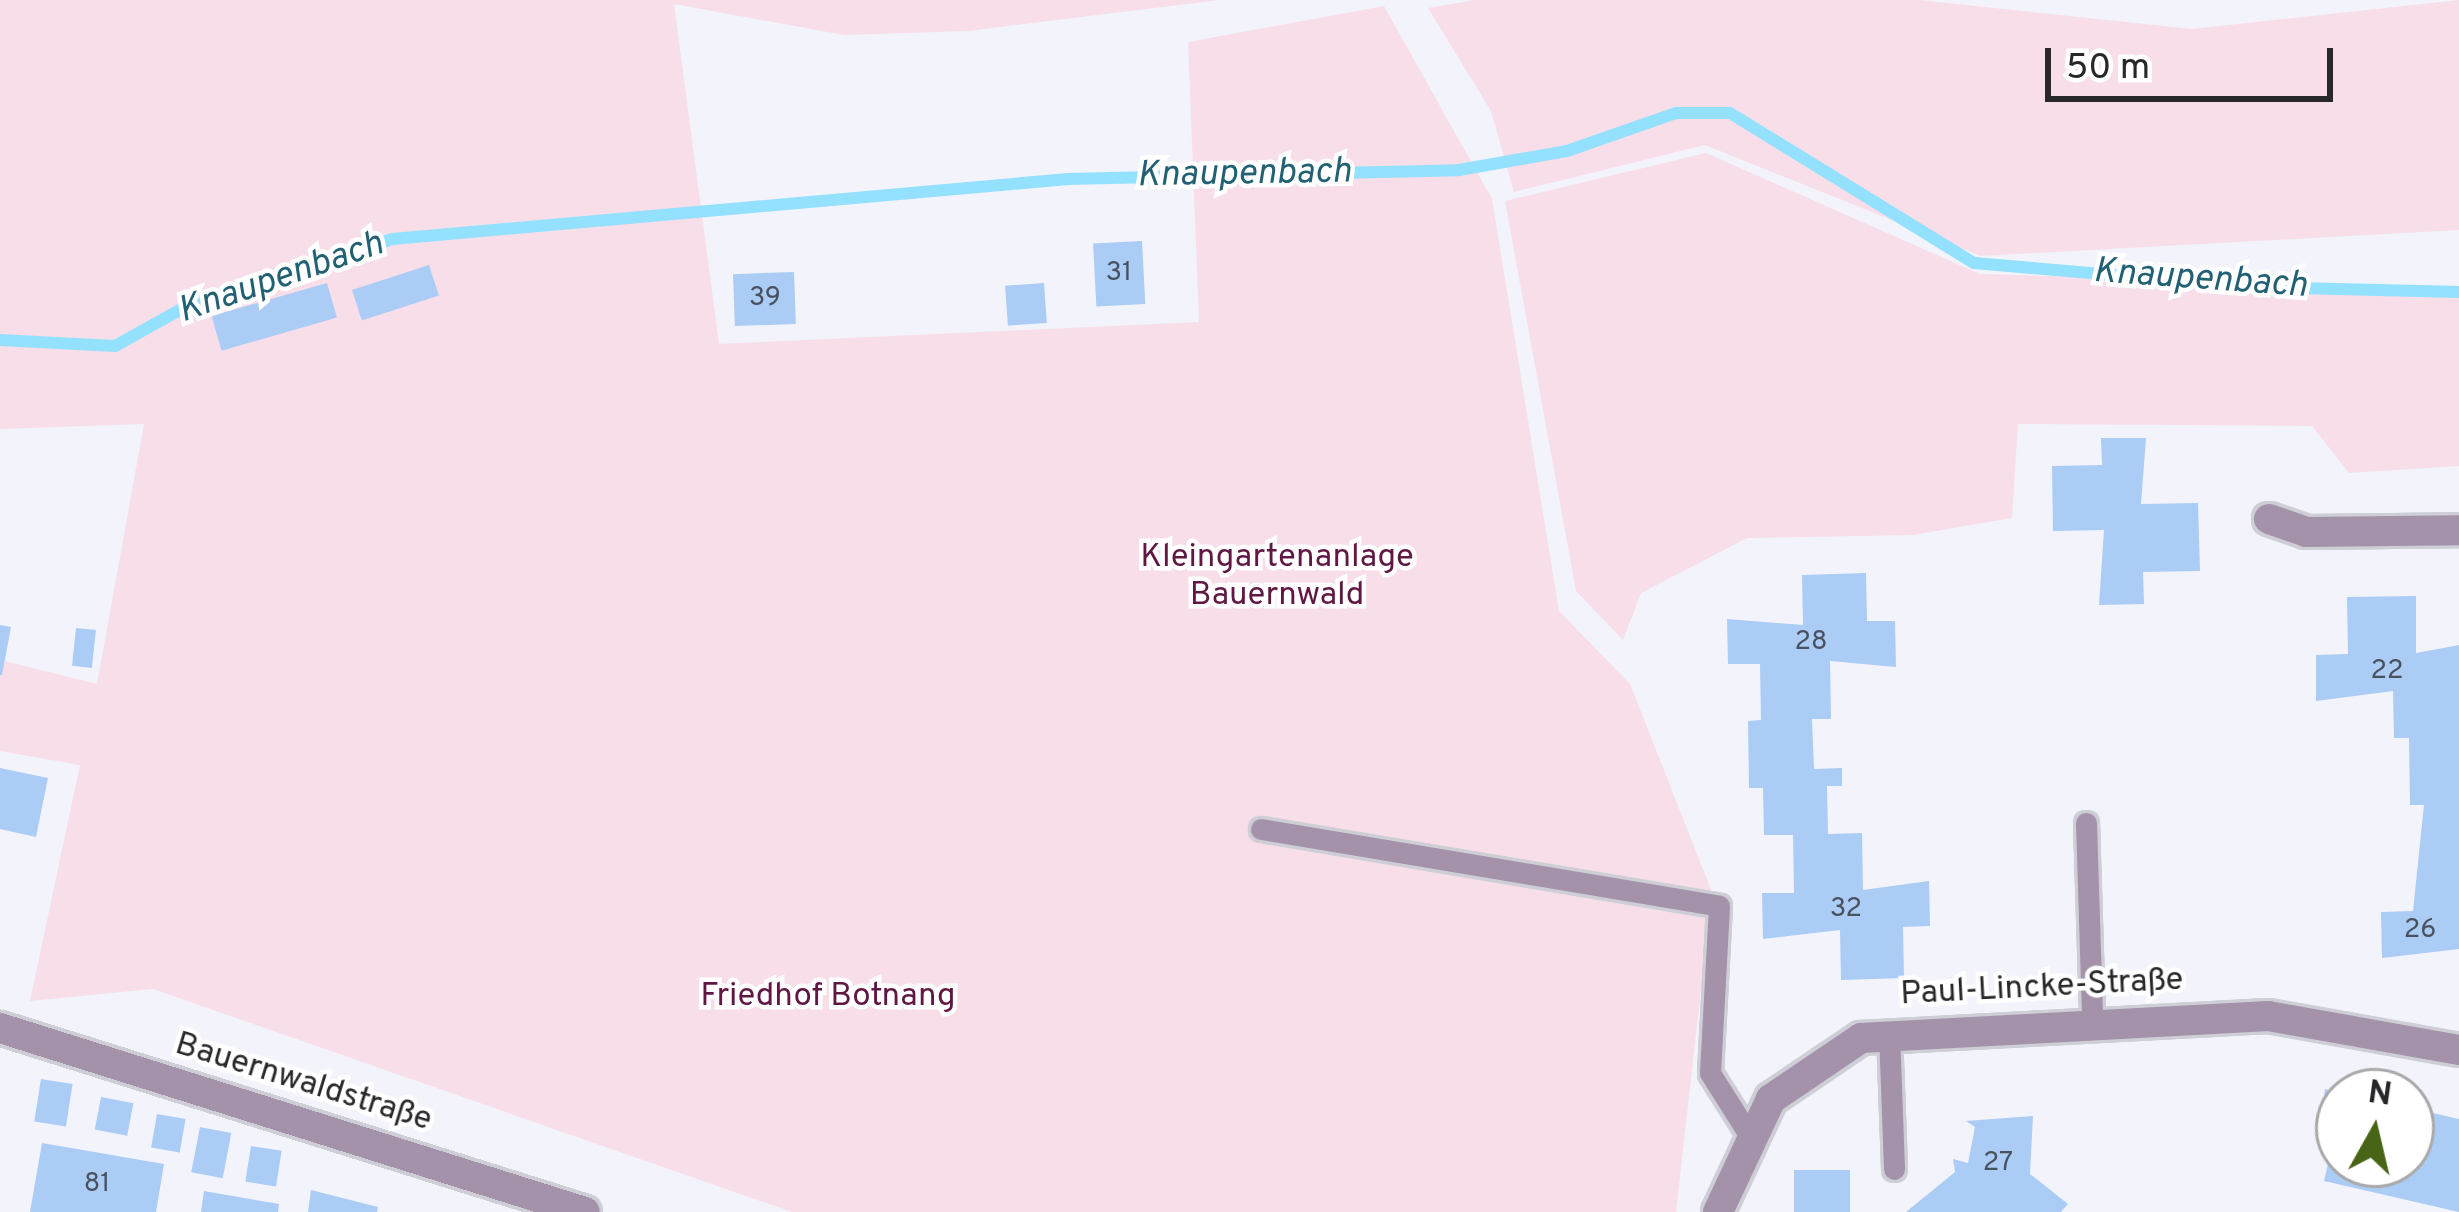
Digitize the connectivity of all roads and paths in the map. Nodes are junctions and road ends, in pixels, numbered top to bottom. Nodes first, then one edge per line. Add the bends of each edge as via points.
1 (2269, 519) dead end
2 (2459, 530) edge
3 (2086, 823) dead end
4 (1261, 829) dead end
5 (2092, 1019) junction
6 (0, 1028) edge
7 (1889, 1032) junction
8 (2459, 1050) edge
9 (1748, 1132) junction
10 (1894, 1169) dead end
11 (585, 1212) edge
12 (1718, 1212) edge

1 - 2 street via 2306,532
3 - 5 lane
4 - 9 lane via 1719,906 1710,1073
5 - 7 street, Paul-Lincke-Straße
5 - 8 street, Paul-Lincke-Straße via 2268,1016
6 - 11 street, Bauernwaldstraße
7 - 9 street, Paul-Lincke-Straße via 1799,1073
7 - 10 lane
9 - 12 street, Paul-Lincke-Straße

